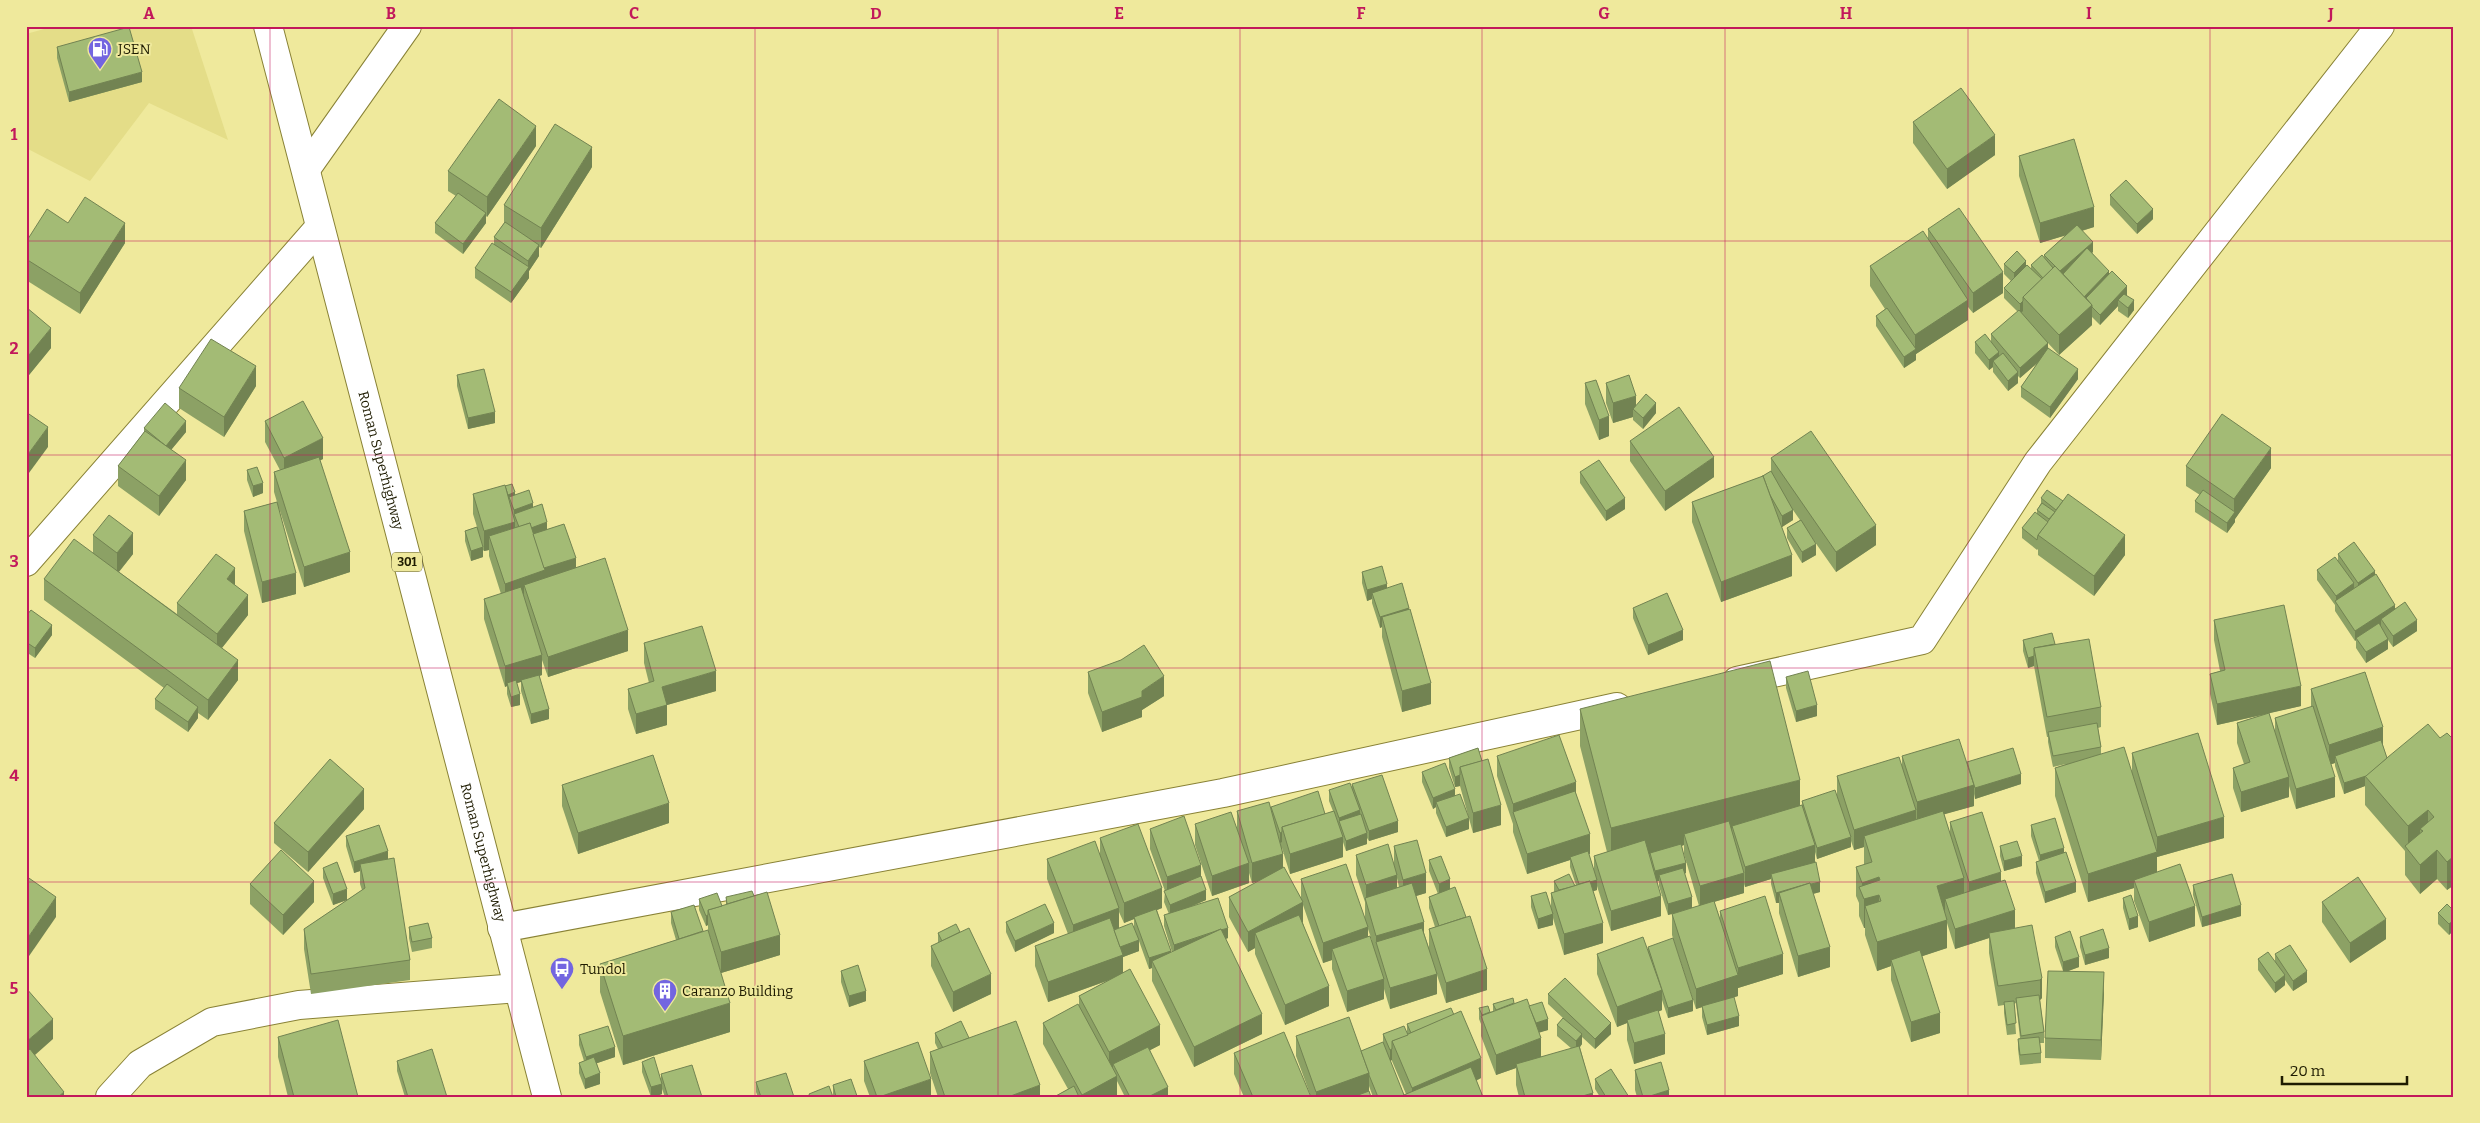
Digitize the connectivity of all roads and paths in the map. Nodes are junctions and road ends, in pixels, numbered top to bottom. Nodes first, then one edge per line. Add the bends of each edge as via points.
1 (268, 26) edge
2 (407, 26) edge
3 (2380, 26) edge
4 (306, 169) junction
5 (319, 228) junction
6 (26, 562) edge
7 (1709, 687) edge
8 (1641, 702) edge
9 (502, 928) junction
10 (518, 988) junction
11 (110, 1097) edge
12 (547, 1097) edge

1 - 4 street, Roman Superhighway / 301
2 - 4 street
3 - 7 street via 2038,462 1922,640
4 - 5 street, Roman Superhighway / 301
5 - 6 street
5 - 9 street, Roman Superhighway / 301
8 - 9 street via 1224,793
9 - 10 street, Roman Superhighway / 301
10 - 11 street via 299,1005 212,1022 140,1064
10 - 12 street, Roman Superhighway / 301

